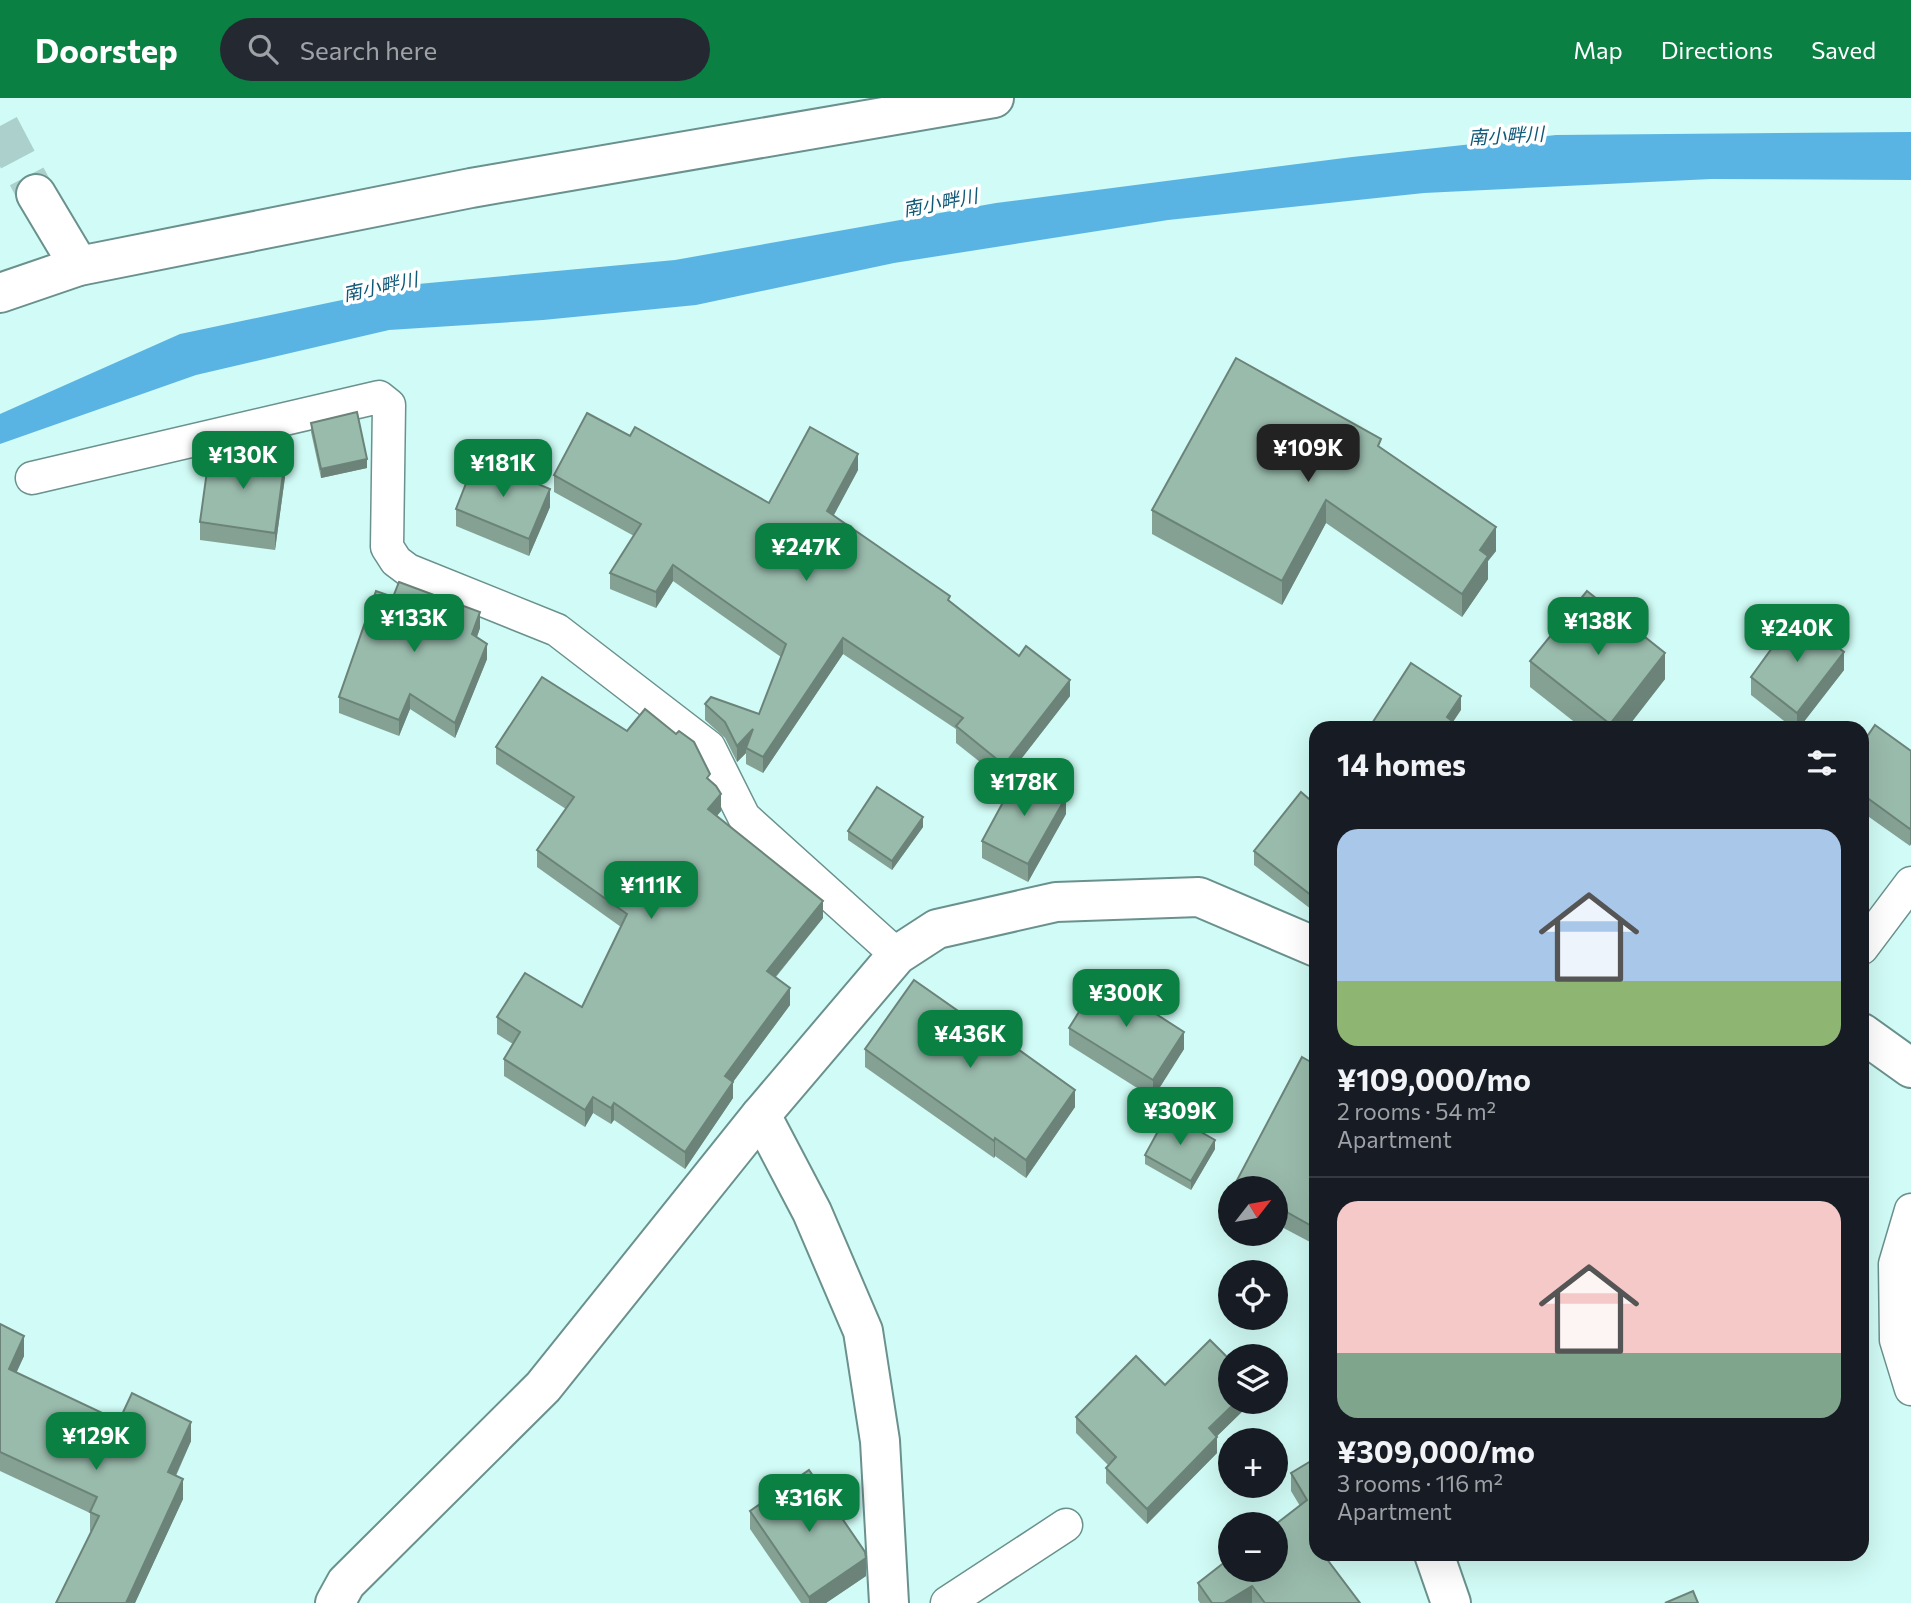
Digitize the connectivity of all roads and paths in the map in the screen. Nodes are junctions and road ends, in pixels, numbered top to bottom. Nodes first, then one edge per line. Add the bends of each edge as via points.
1 (994, 98) edge
2 (36, 194) tunnel mouth
3 (79, 266) junction
4 (0, 293) edge
5 (32, 478) dead end
6 (1911, 883) edge
7 (1869, 939) edge
8 (1309, 944) edge
9 (897, 955) junction
10 (1869, 1038) edge
11 (1911, 1068) edge
12 (761, 1115) junction
13 (1911, 1209) edge
14 (1911, 1389) edge
15 (1066, 1525) dead end
16 (1436, 1561) edge
17 (335, 1603) edge
18 (889, 1603) edge
19 (947, 1603) edge
20 (1451, 1603) edge

1 - 3 street via 471,188
2 - 3 street
3 - 4 street
5 - 9 lane via 379,397 389,405 387,547 396,561 408,570 557,629 709,747 744,817
6 - 7 lane
8 - 9 street via 1199,897 1056,902 937,929
9 - 12 street
10 - 11 street
12 - 17 street via 543,1387 346,1583
12 - 18 street via 812,1212 863,1331 880,1441
13 - 14 lane via 1895,1264 1896,1340
15 - 19 lane
16 - 20 street

